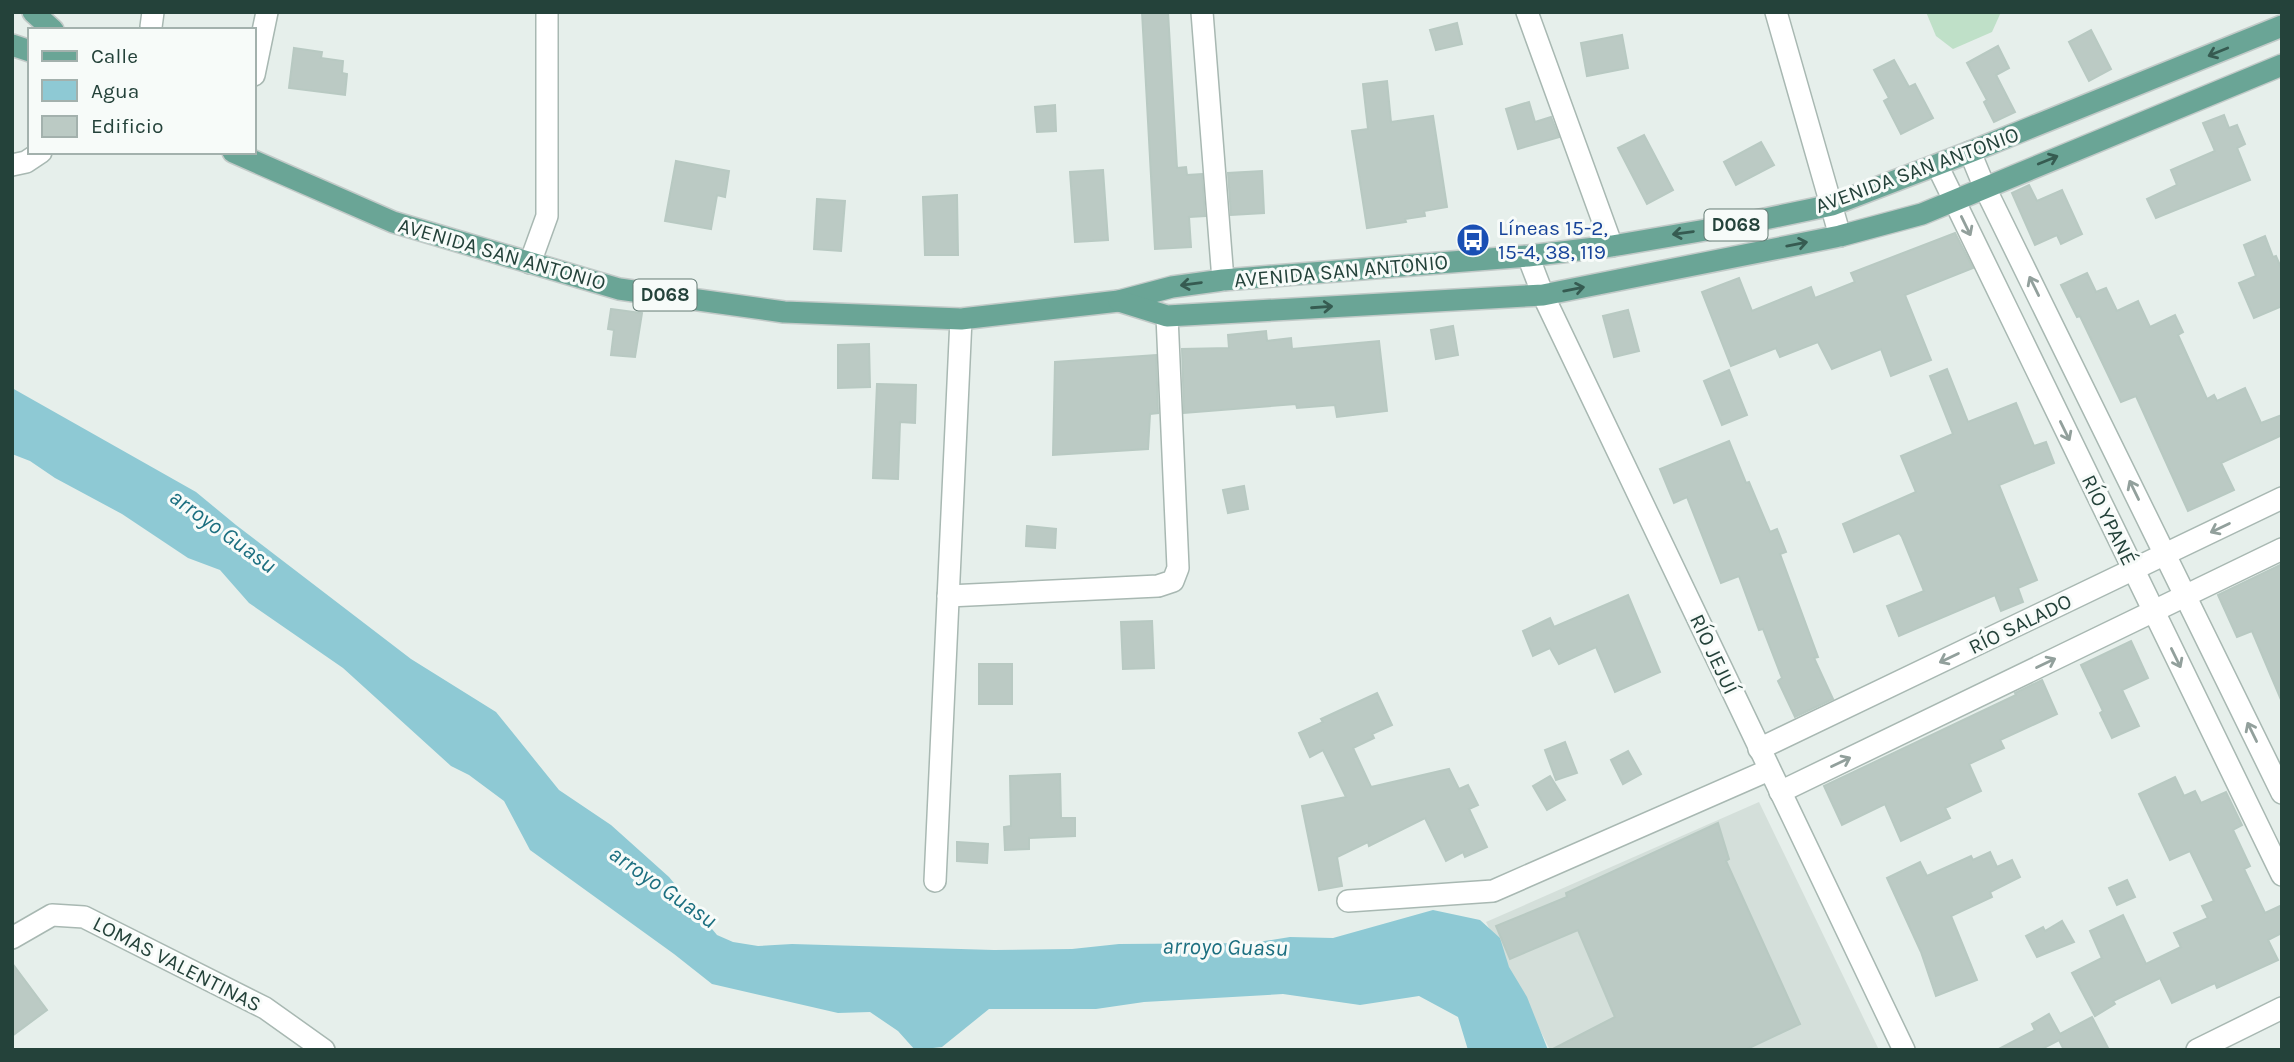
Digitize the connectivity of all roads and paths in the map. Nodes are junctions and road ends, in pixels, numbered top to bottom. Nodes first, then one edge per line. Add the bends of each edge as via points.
1 (33, 12) edge
2 (267, 12) edge
3 (547, 12) edge
4 (1202, 12) edge
5 (1527, 12) edge
6 (1776, 12) edge
7 (2282, 26) edge
8 (51, 28) edge
9 (256, 65) edge
10 (2282, 65) edge
11 (1970, 152) junction
12 (38, 154) edge
13 (239, 154) edge
14 (12, 164) edge
15 (1937, 165) junction
16 (1984, 186) junction
17 (1953, 200) junction
18 (1832, 205) junction
19 (1840, 236) junction
20 (1612, 246) junction
21 (1528, 256) junction
22 (530, 263) junction
23 (1223, 280) junction
24 (1543, 295) junction
25 (1119, 302) junction
26 (1167, 316) junction
27 (961, 319) junction
28 (2282, 498) edge
29 (2282, 549) edge
30 (2166, 554) junction
31 (2133, 570) junction
32 (2186, 595) junction
33 (948, 596) junction
34 (2153, 611) junction
35 (1759, 749) junction
36 (1769, 771) junction
37 (1780, 792) junction
38 (2282, 793) edge
39 (2282, 875) edge
40 (935, 881) dead end
41 (1348, 901) dead end
42 (17, 934) edge
43 (2282, 1009) edge
44 (324, 1050) edge
45 (1903, 1050) edge
46 (2197, 1050) edge

1 - 8 main road
2 - 9 street
3 - 22 street via 547,215
4 - 23 street
5 - 20 street
6 - 18 street
7 -> 11 main road, AVENIDA SAN ANTONIO / D068
16 -> 10 main road, AVENIDA SAN ANTONIO / D068
11 - 15 main road, AVENIDA SAN ANTONIO / D068
11 - 16 street, RÍO YPANÉ
12 - 14 street
13 - 22 main road, AVENIDA SAN ANTONIO / D068 via 393,222
15 - 17 street, RÍO YPANÉ
15 - 18 main road, AVENIDA SAN ANTONIO / D068
16 - 17 main road, AVENIDA SAN ANTONIO / D068
30 -> 16 street, RÍO YPANÉ
17 - 19 main road, AVENIDA SAN ANTONIO / D068 via 1922,214
17 -> 31 street, RÍO YPANÉ
18 - 19 street
18 -> 20 main road, AVENIDA SAN ANTONIO / D068
24 -> 19 main road, AVENIDA SAN ANTONIO / D068
20 - 21 main road, AVENIDA SAN ANTONIO / D068
21 - 23 main road, AVENIDA SAN ANTONIO / D068
21 - 24 street, RÍO JEJUÍ
22 - 27 main road, AVENIDA SAN ANTONIO / D068 via 619,289 784,312
23 -> 25 main road, AVENIDA SAN ANTONIO / D068 via 1172,287
26 -> 24 main road, AVENIDA SAN ANTONIO / D068
24 - 35 street, RÍO JEJUÍ
25 - 26 main road, AVENIDA SAN ANTONIO / D068
25 - 27 main road, AVENIDA SAN ANTONIO / D068
26 - 33 street via 1178,568 1172,581 1158,586
27 - 33 street
28 -> 30 street, RÍO SALADO
29 - 32 street
30 - 31 street, RÍO SALADO
30 - 32 street, RÍO YPANÉ
31 - 34 street, RÍO YPANÉ
31 -> 35 street, RÍO SALADO
32 - 34 street
38 -> 32 street, RÍO YPANÉ
33 - 40 street
37 -> 34 street
34 -> 39 street, RÍO YPANÉ
35 - 36 street, RÍO JEJUÍ
36 - 37 street, RÍO JEJUÍ
36 - 41 street via 1493,891
37 - 45 street, RÍO JEJUÍ
42 - 44 street, LOMAS VALENTINAS via 52,915 84,917 265,1008
43 - 46 street

